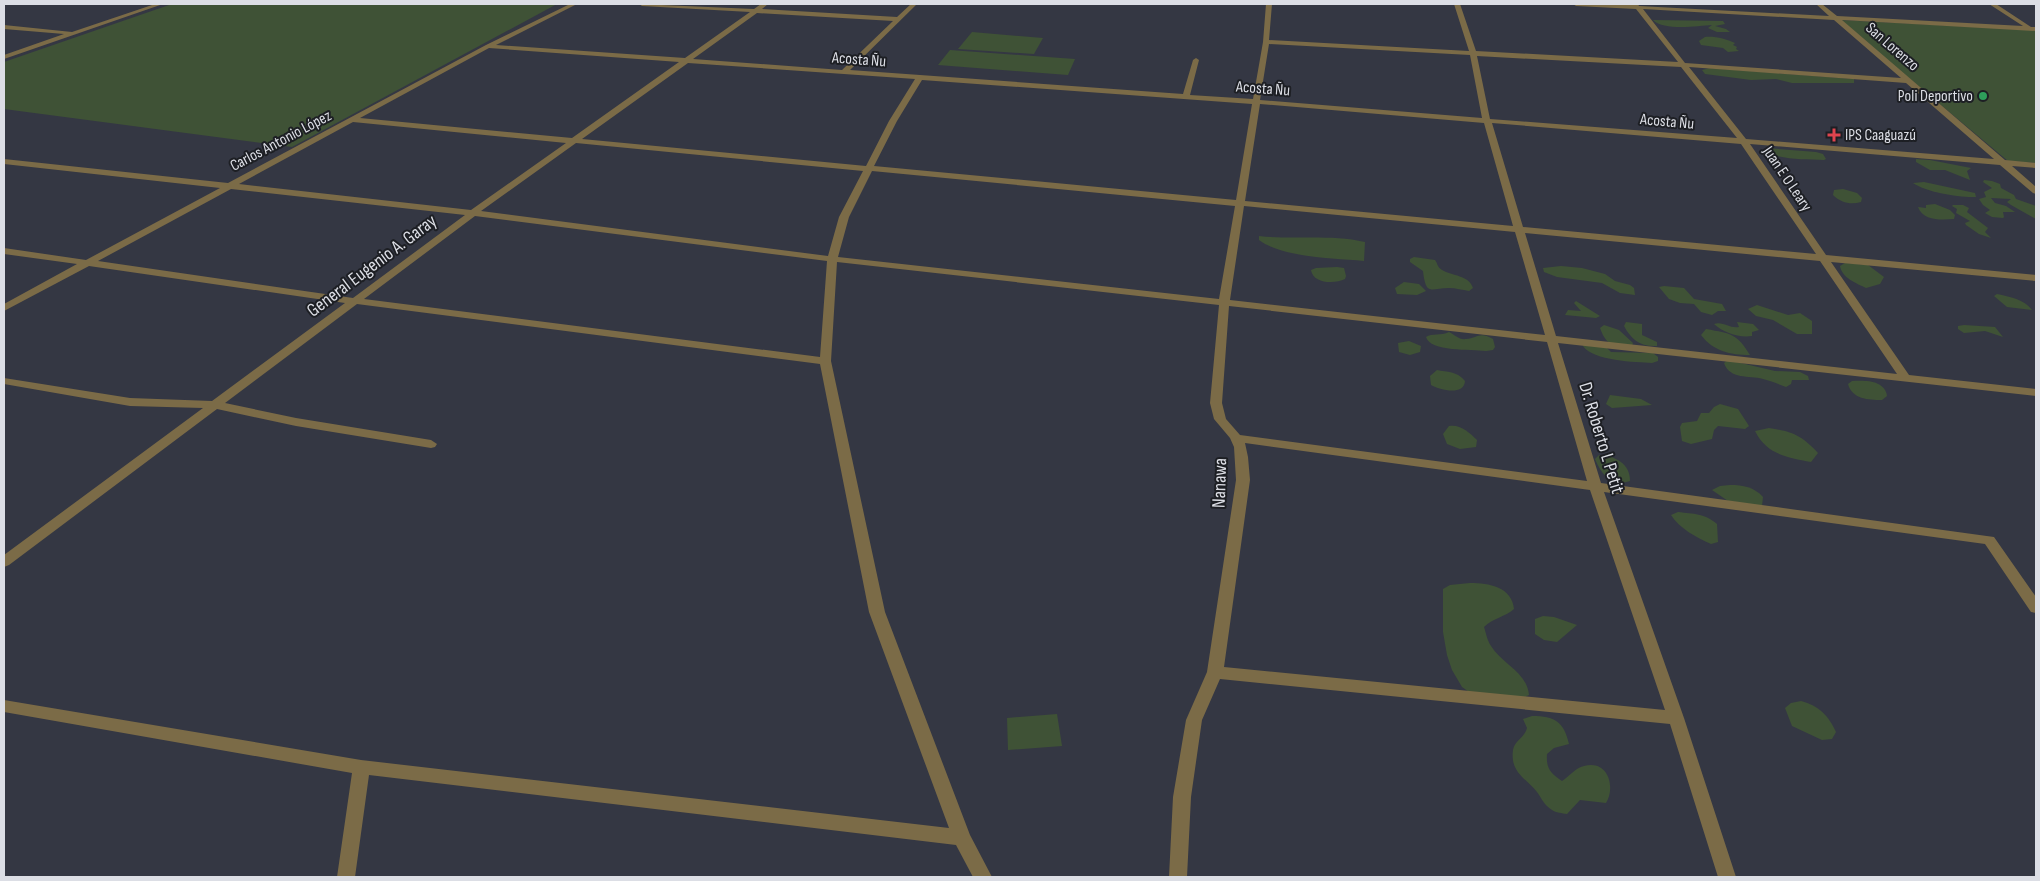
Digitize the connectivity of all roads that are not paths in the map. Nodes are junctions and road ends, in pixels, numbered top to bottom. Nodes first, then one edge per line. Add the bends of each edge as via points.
1 (160, 4) edge
2 (574, 4) edge
3 (642, 4) edge
4 (765, 4) edge
5 (914, 4) edge
6 (1269, 4) edge
7 (1457, 4) edge
8 (1576, 4) edge
9 (1818, 4) edge
10 (1992, 4) edge
11 (1637, 5) edge
12 (755, 10) junction
13 (1835, 18) junction
14 (899, 19) junction
15 (4, 27) edge
16 (2033, 29) edge
17 (74, 33) junction
18 (1266, 42) junction
19 (488, 46) junction
20 (1474, 53) junction
21 (4, 57) edge
22 (1196, 60) dead end
23 (684, 62) junction
24 (1685, 65) junction
25 (844, 72) junction
26 (919, 78) junction
27 (1908, 81) junction
28 (1186, 97) junction
29 (1257, 102) junction
30 (352, 120) junction
31 (1487, 121) junction
32 (574, 141) junction
33 (1744, 142) junction
34 (4, 161) edge
35 (2002, 162) junction
36 (2036, 165) edge
37 (868, 170) junction
38 (228, 186) junction
39 (2036, 191) edge
40 (1240, 202) junction
41 (472, 213) junction
42 (1519, 229) junction
43 (4, 251) edge
44 (1823, 257) junction
45 (832, 259) junction
46 (86, 262) junction
47 (2036, 278) edge
48 (355, 301) junction
49 (1224, 303) junction
50 (4, 308) edge
51 (1552, 339) junction
52 (824, 361) junction
53 (1906, 378) junction
54 (4, 381) edge
55 (2036, 393) edge
56 (215, 406) junction
57 (1236, 438) junction
58 (431, 444) dead end
59 (1595, 486) junction
60 (4, 562) edge
61 (2036, 608) edge
62 (1215, 672) junction
63 (4, 706) edge
64 (1676, 718) junction
65 (361, 767) junction
66 (962, 838) junction
67 (346, 877) edge
68 (983, 877) edge
69 (1178, 877) edge
70 (1728, 877) edge

1 - 17 street
2 - 19 street, Carlos Antonio López
3 - 12 street
4 - 12 street, General Eugenio A. Garay
5 - 14 street
6 - 18 street, Nanawa
7 - 20 street, Dr. Roberto L Petit
8 - 11 street
9 - 13 street, San Lorenzo
10 - 16 street
11 - 13 street
11 - 24 street, Juan E O Leary
12 - 14 street
12 - 23 street, General Eugenio A. Garay
13 - 16 street
13 - 27 street, San Lorenzo
14 - 25 street
15 - 17 street
17 - 21 street
18 - 20 street
18 - 29 street, Nanawa
19 - 23 street, Acosta Ñu
19 - 30 street, Carlos Antonio López
20 - 24 street
20 - 31 street, Dr. Roberto L Petit
22 - 28 street
23 - 25 street, Acosta Ñu
23 - 32 street, General Eugenio A. Garay
24 - 27 street
24 - 33 street, Juan E O Leary
25 - 26 street, Acosta Ñu
26 - 28 street, Acosta Ñu
26 - 37 street
27 - 35 street, San Lorenzo
28 - 29 street, Acosta Ñu
29 - 31 street, Acosta Ñu
29 - 40 street, Nanawa
30 - 32 street
30 - 38 street, Carlos Antonio López
31 - 33 street, Acosta Ñu
31 - 42 street, Dr. Roberto L Petit
32 - 37 street
32 - 41 street, General Eugenio A. Garay
33 - 35 street, Acosta Ñu
33 - 44 street, Juan E O Leary
34 - 38 street
35 - 36 street, Acosta Ñu
35 - 39 street, San Lorenzo
37 - 40 street
37 - 45 street via 844,217
38 - 41 street
38 - 46 street, Carlos Antonio López
40 - 42 street
40 - 49 street, Nanawa
41 - 45 street
41 - 48 street, General Eugenio A. Garay
42 - 44 street
42 - 51 street, Dr. Roberto L Petit
43 - 46 street
44 - 47 street
44 - 53 street, Juan E O Leary
45 - 49 street
45 - 52 street
46 - 48 street
46 - 50 street, Carlos Antonio López
48 - 52 street
48 - 56 street, General Eugenio A. Garay
49 - 51 street
49 - 57 street, Nanawa via 1216,403 1218,418
51 - 53 street
51 - 59 street, Dr. Roberto L Petit
52 - 66 street via 877,612
53 - 55 street
54 - 56 street via 130,402
56 - 58 street
56 - 60 street, General Eugenio A. Garay
57 - 59 street
57 - 62 street, Nanawa via 1242,454 1243,480
59 - 61 street via 1989,540
59 - 64 street, Dr. Roberto L Petit
62 - 64 street
62 - 69 street, Nanawa via 1194,720 1182,797
63 - 65 street
64 - 70 street, Dr. Roberto L Petit
65 - 66 street
65 - 67 street
66 - 68 street

